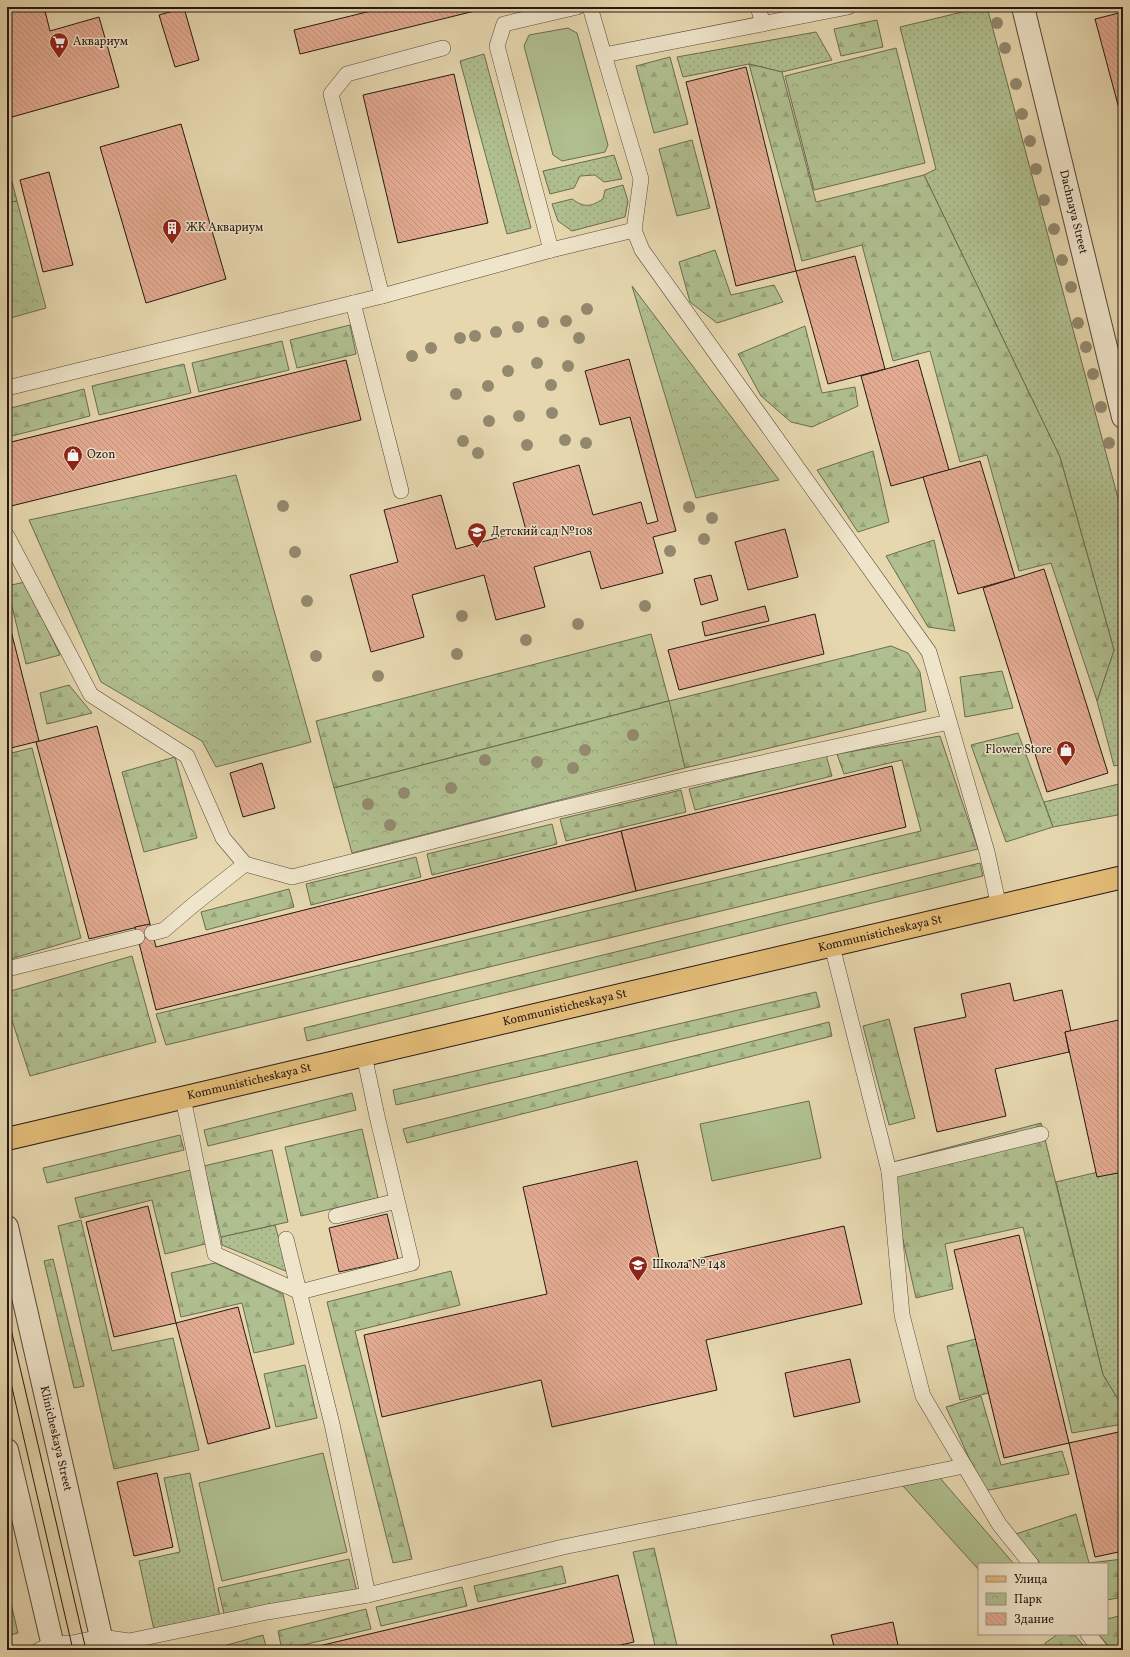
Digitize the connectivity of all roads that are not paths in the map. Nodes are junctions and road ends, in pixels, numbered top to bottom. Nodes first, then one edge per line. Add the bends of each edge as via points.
1 (576, 7) edge
2 (590, 7) edge
3 (758, 7) edge
4 (848, 7) edge
5 (1023, 7) edge
6 (763, 24) junction
7 (443, 48) dead end
8 (604, 55) junction
9 (634, 230) junction
10 (551, 250) junction
11 (382, 296) junction
12 (353, 303) junction
13 (7, 388) edge
14 (1123, 417) edge
15 (401, 491) dead end
16 (7, 536) edge
17 (949, 722) junction
18 (245, 864) junction
19 (1123, 877) edge
20 (999, 907) junction
21 (152, 933) dead end
22 (137, 937) dead end
23 (832, 946) junction
24 (7, 969) edge
25 (364, 1055) junction
26 (183, 1098) junction
27 (1041, 1134) dead end
28 (7, 1139) edge
29 (889, 1171) junction
30 (397, 1201) junction
31 (336, 1216) dead end
32 (7, 1227) edge
33 (286, 1239) dead end
34 (300, 1292) junction
35 (7, 1450) edge
36 (964, 1466) junction
37 (1030, 1563) edge
38 (368, 1595) junction
39 (1089, 1635) edge
40 (103, 1644) edge
41 (48, 1648) edge
42 (1101, 1650) edge

1 - 10 lane via 504,24 497,46
2 - 8 lane
3 - 6 lane
4 - 6 lane
5 - 14 street, Dachnaya Street
6 - 8 lane
7 - 11 lane via 347,74 331,94
8 - 9 lane via 641,179
9 - 10 lane
9 - 17 lane via 646,257 929,652
10 - 11 lane
11 - 12 lane
12 - 13 lane
12 - 15 lane
16 - 18 lane via 91,695 187,756 223,838
17 - 18 lane via 555,810 292,877
17 - 20 lane via 987,852
18 - 21 lane via 164,930
19 - 20 main road, Kommunisticheskaya St
20 - 23 main road, Kommunisticheskaya St
22 - 24 lane
23 - 25 main road, Kommunisticheskaya St
23 - 29 lane
25 - 26 main road, Kommunisticheskaya St
25 - 30 lane
26 - 28 main road, Kommunisticheskaya St
26 - 34 lane via 215,1254
27 - 29 lane
29 - 36 lane via 904,1322 923,1396
30 - 31 lane
30 - 34 lane via 412,1263
32 - 40 street, Klinicheskaya Street
33 - 34 lane
34 - 38 lane via 332,1424
35 - 41 street
36 - 37 lane via 999,1524
36 - 38 lane via 563,1547
38 - 40 lane via 267,1612 129,1642
39 - 42 lane
40 - 41 lane via 72,1643

